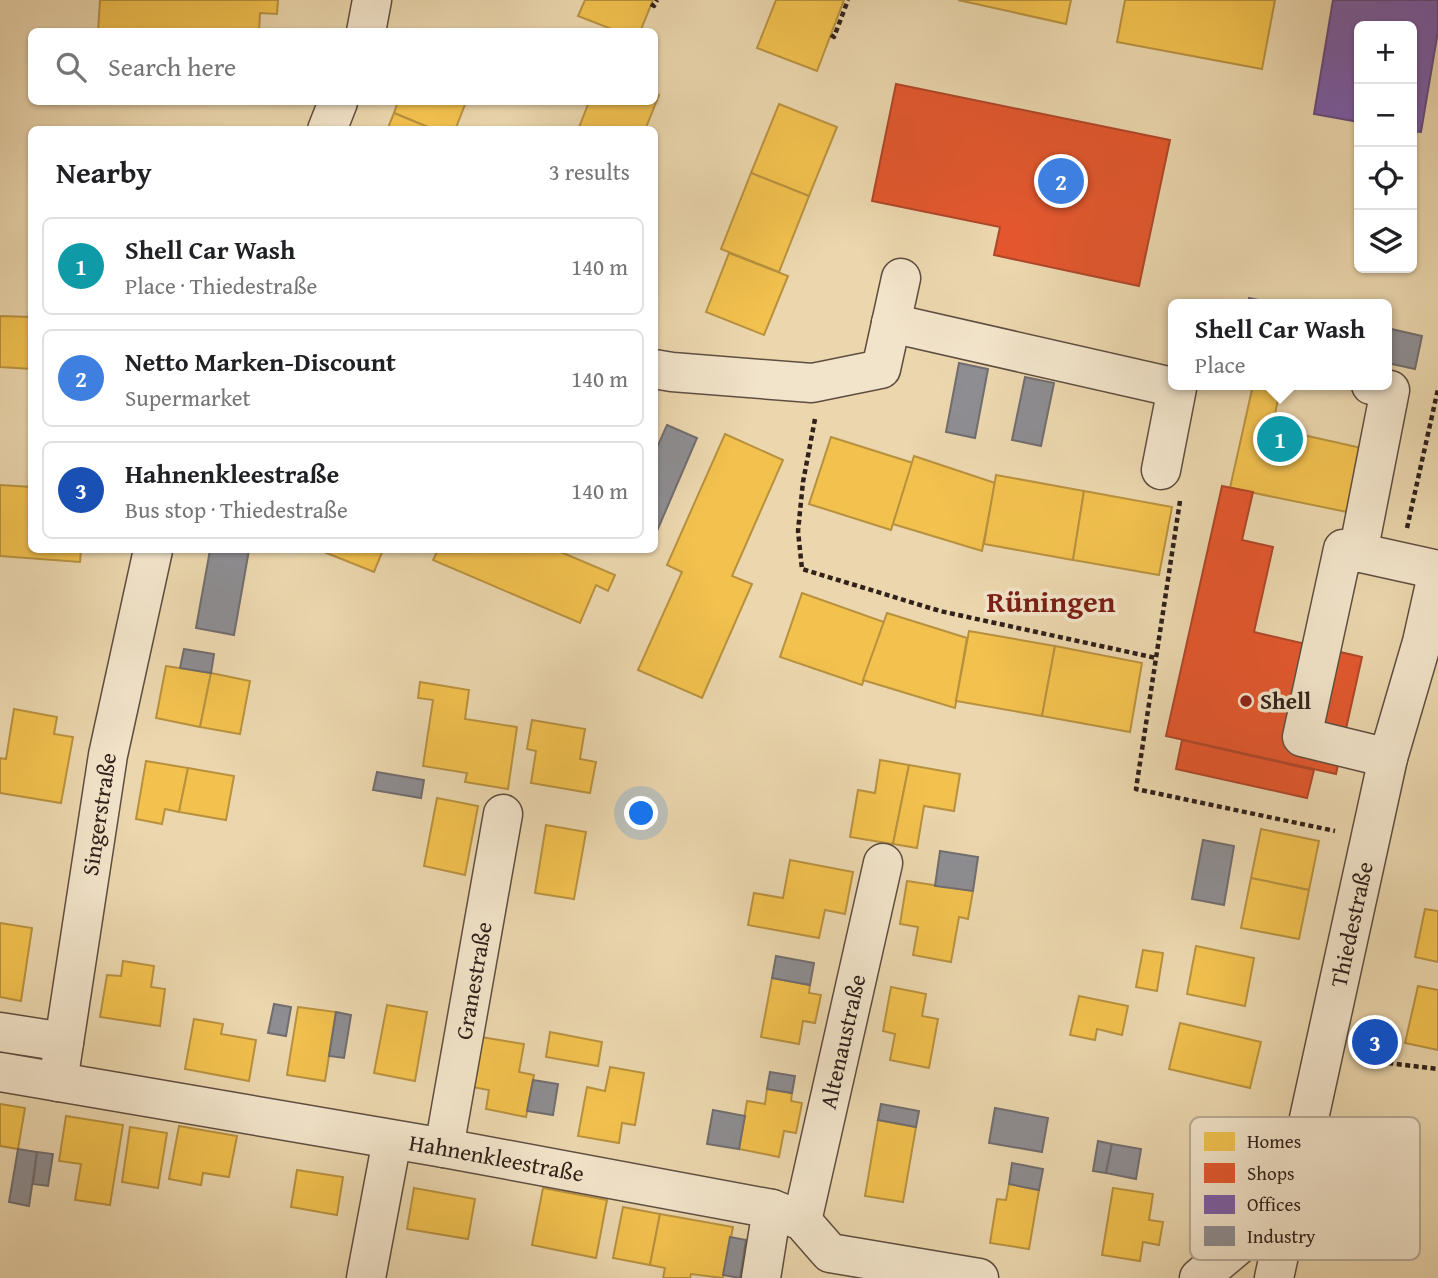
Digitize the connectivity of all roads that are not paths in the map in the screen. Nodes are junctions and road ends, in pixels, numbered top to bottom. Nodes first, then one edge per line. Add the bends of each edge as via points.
1 (372, 0) edge
2 (367, 28) edge
3 (337, 105) edge
4 (329, 126) edge
5 (901, 278) dead end
6 (891, 323) junction
7 (658, 370) edge
8 (1168, 386) edge
9 (1177, 390) edge
10 (1390, 390) edge
11 (1161, 471) road end
12 (1358, 552) junction
13 (152, 553) edge
14 (1438, 571) edge
15 (1388, 758) junction
16 (503, 814) dead end
17 (883, 863) dead end
18 (0, 1032) edge
19 (64, 1042) junction
20 (0, 1072) edge
21 (58, 1082) junction
22 (1309, 1117) edge
23 (392, 1140) junction
24 (444, 1148) junction
25 (787, 1215) junction
26 (1220, 1260) edge
27 (1278, 1260) edge
28 (366, 1278) edge
29 (761, 1278) edge
30 (979, 1278) edge
31 (1199, 1278) edge
32 (1274, 1278) edge

1 - 2 street
3 - 4 street
5 - 6 street
6 - 7 street via 881,369 812,383
6 - 8 street
9 - 11 street
10 - 12 street
12 - 14 street
12 - 15 street via 1343,549 1301,737
13 - 19 street, Singerstraße via 108,755
14 - 15 street, Thiedestraße
15 - 22 street, Thiedestraße
16 - 24 street, Granestraße
17 - 25 street, Altenaustraße
18 - 19 street
19 - 21 street, Singerstraße
20 - 21 street, Hahnenkleestraße
21 - 23 street, Hahnenkleestraße
23 - 24 street, Hahnenkleestraße
23 - 28 street
24 - 25 street, Hahnenkleestraße
25 - 29 street, Altenaustraße
25 - 30 street via 830,1253
26 - 31 street
27 - 32 street, Thiedestraße

